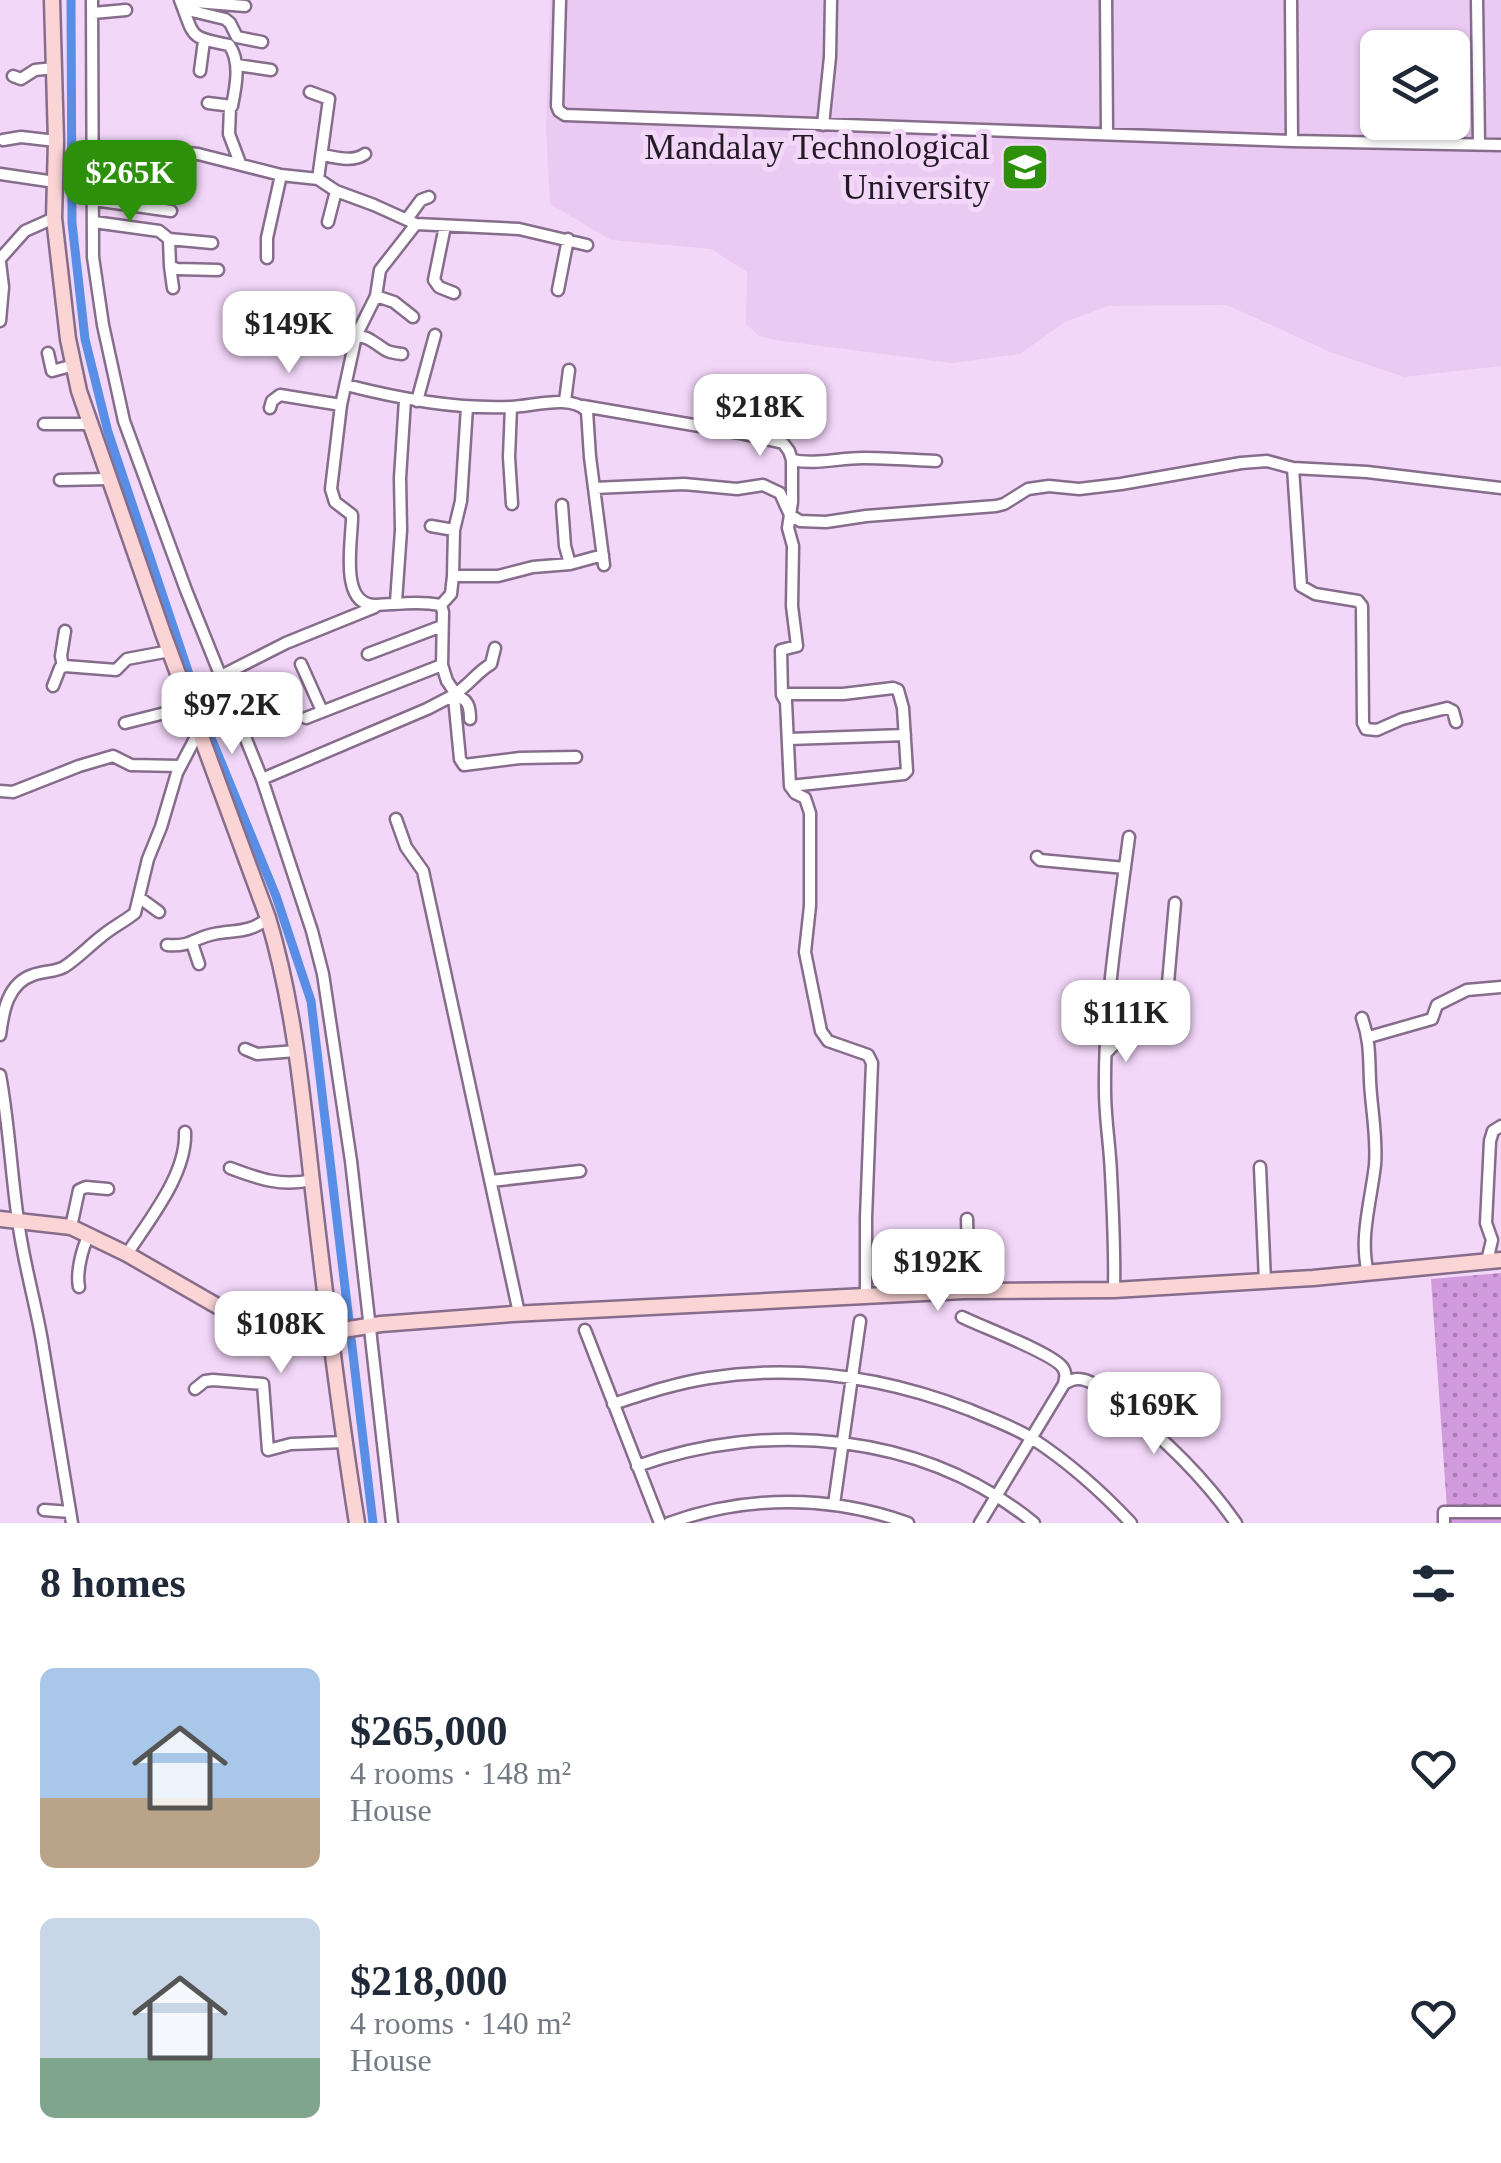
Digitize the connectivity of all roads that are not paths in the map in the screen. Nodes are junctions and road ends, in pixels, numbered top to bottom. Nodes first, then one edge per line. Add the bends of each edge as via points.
1 (52, 0) edge
2 (182, 0) edge
3 (560, 0) edge
4 (831, 0) edge
5 (1106, 0) edge
6 (1291, 0) edge
7 (1477, 0) edge
8 (92, 6) edge
9 (245, 6) dead end
10 (126, 10) dead end
11 (204, 41) junction
12 (262, 42) dead end
13 (236, 65) junction
14 (54, 68) junction
15 (271, 70) dead end
16 (200, 71) dead end
17 (13, 76) dead end
18 (310, 92) dead end
19 (208, 103) dead end
20 (230, 107) junction
21 (823, 125) junction
22 (1107, 133) junction
23 (3, 140) dead end
24 (56, 141) junction
25 (1292, 141) junction
26 (1479, 144) junction
27 (1501, 144) edge
28 (94, 154) junction
29 (365, 154) dead end
30 (322, 155) junction
31 (240, 163) junction
32 (0, 174) edge
33 (282, 175) junction
34 (318, 179) junction
35 (55, 182) junction
36 (336, 191) junction
37 (430, 196) dead end
38 (94, 200) junction
39 (171, 211) dead end
40 (54, 218) junction
41 (94, 222) junction
42 (328, 222) dead end
43 (412, 222) junction
44 (445, 226) junction
45 (169, 238) junction
46 (568, 240) junction
47 (212, 243) dead end
48 (587, 245) dead end
49 (267, 258) dead end
50 (0, 260) edge
51 (170, 266) junction
52 (218, 270) dead end
53 (173, 288) dead end
54 (558, 290) dead end
55 (454, 294) dead end
56 (376, 296) junction
57 (414, 317) dead end
58 (0, 321) edge
59 (435, 335) dead end
60 (356, 336) junction
61 (300, 340) dead end
62 (48, 353) dead end
63 (402, 354) dead end
64 (74, 365) junction
65 (570, 370) dead end
66 (52, 371) junction
67 (50, 384) dead end
68 (346, 385) junction
69 (411, 401) junction
70 (564, 401) junction
71 (341, 404) junction
72 (582, 406) junction
73 (466, 407) junction
74 (511, 407) junction
75 (270, 408) dead end
76 (44, 424) dead end
77 (90, 424) junction
78 (792, 460) junction
79 (936, 461) dead end
80 (1293, 468) junction
81 (108, 479) junction
82 (60, 480) dead end
83 (594, 488) junction
84 (1501, 488) edge
85 (512, 504) dead end
86 (562, 505) dead end
87 (790, 515) junction
88 (431, 526) dead end
89 (454, 530) junction
90 (570, 564) junction
91 (453, 576) junction
92 (396, 602) junction
93 (379, 605) junction
94 (441, 605) junction
95 (442, 626) junction
96 (65, 631) dead end
97 (495, 648) dead end
98 (170, 651) junction
99 (368, 654) dead end
100 (300, 664) dead end
101 (442, 665) junction
102 (63, 667) junction
103 (221, 676) junction
104 (53, 686) dead end
105 (455, 695) junction
106 (786, 702) junction
107 (189, 707) junction
108 (322, 711) junction
109 (306, 718) dead end
110 (470, 719) dead end
111 (125, 722) dead end
112 (1456, 722) dead end
113 (199, 731) junction
114 (904, 735) junction
115 (789, 740) junction
116 (576, 758) dead end
117 (180, 766) junction
118 (262, 779) junction
119 (790, 786) junction
120 (0, 791) edge
121 (396, 819) dead end
122 (1129, 837) dead end
123 (1038, 857) dead end
124 (1125, 868) junction
125 (140, 898) junction
126 (1175, 903) dead end
127 (159, 912) dead end
128 (268, 918) junction
129 (192, 944) junction
130 (167, 945) dead end
131 (199, 964) dead end
132 (1501, 987) edge
133 (1362, 1018) dead end
134 (0, 1035) edge
135 (1369, 1037) junction
136 (245, 1049) dead end
137 (296, 1051) junction
138 (1106, 1053) junction
139 (0, 1075) edge
140 (1501, 1126) edge
141 (185, 1132) dead end
142 (1260, 1167) dead end
143 (230, 1168) dead end
144 (580, 1171) dead end
145 (312, 1180) junction
146 (491, 1181) junction
147 (108, 1190) dead end
148 (0, 1219) edge
149 (967, 1219) dead end
150 (18, 1220) junction
151 (148, 1224) junction
152 (71, 1227) junction
153 (159, 1232) dead end
154 (90, 1235) junction
155 (127, 1254) junction
156 (1494, 1260) edge
157 (1368, 1273) junction
158 (1265, 1281) junction
159 (79, 1287) dead end
160 (1114, 1290) junction
161 (963, 1291) junction
162 (866, 1295) junction
163 (519, 1313) junction
164 (962, 1318) dead end
165 (256, 1319) junction
166 (860, 1322) dead end
167 (366, 1326) junction
168 (335, 1330) junction
169 (585, 1330) dead end
170 (251, 1342) dead end
171 (1064, 1384) junction
172 (195, 1388) dead end
173 (613, 1404) junction
174 (1031, 1438) junction
175 (345, 1442) junction
176 (637, 1466) junction
177 (996, 1496) junction
178 (834, 1504) junction
179 (44, 1510) dead end
180 (1501, 1512) edge
181 (71, 1517) edge
182 (356, 1523) edge
183 (392, 1523) edge
184 (660, 1523) edge
185 (669, 1523) edge
186 (908, 1523) edge
187 (980, 1523) edge
188 (1034, 1523) edge
189 (1131, 1523) edge
190 (1236, 1523) edge
191 (1444, 1523) edge

1 - 14 street
2 - 9 street
2 - 11 street via 194,35
2 - 12 street via 188,10 228,21 238,37
3 - 21 street via 557,106 565,116
4 - 21 street
5 - 22 street
6 - 25 street
7 - 26 street
8 - 10 street
8 - 28 street
11 - 13 street via 228,45
11 - 16 street
13 - 15 street
13 - 20 street
14 - 17 street
14 - 24 street
18 - 30 street via 329,99
19 - 20 street
20 - 31 street via 229,134
21 - 22 street
22 - 25 street
23 - 24 street
24 - 35 street
25 - 26 street
26 - 27 street
28 - 31 street via 148,150
28 - 38 street
29 - 30 street
30 - 34 street
31 - 33 street
32 - 35 street
33 - 34 street
33 - 49 street
34 - 36 street
35 - 40 street
36 - 42 street
36 - 43 street
37 - 43 street via 421,200
38 - 39 street
38 - 41 street
40 - 50 street via 22,233
40 - 64 street
41 - 45 street
41 - 103 street via 95,276 124,421
43 - 44 street
43 - 56 street via 382,267
44 - 46 street via 519,229
44 - 55 street via 434,280
45 - 47 street
45 - 51 street
46 - 48 street
46 - 54 street
50 - 58 street
51 - 52 street
51 - 53 street
56 - 57 street
56 - 60 street
59 - 69 street
60 - 61 street via 326,331
60 - 63 street
60 - 68 street
62 - 66 street
64 - 66 street
64 - 77 street
65 - 70 street
66 - 67 street
68 - 69 street
68 - 71 street
69 - 73 street
69 - 92 street via 400,478
70 - 72 street
70 - 74 street
71 - 75 street via 280,395
71 - 93 street via 331,489 335,502 352,515 356,594
72 - 78 street via 783,443
72 - 83 street
73 - 74 street
73 - 89 street
74 - 85 street
76 - 77 street
77 - 81 street
78 - 79 street
78 - 87 street
80 - 84 street
80 - 87 street via 1267,460 1079,489 1028,488 1004,504 970,509 826,522
80 - 112 street via 1300,586 1362,606 1366,729 1447,708
81 - 82 street
81 - 98 street
83 - 87 street via 763,485 780,494
83 - 90 street via 603,560
86 - 90 street
87 - 106 street via 797,646 781,650
88 - 89 street
89 - 91 street
90 - 91 street
91 - 94 street via 451,594
92 - 93 street
92 - 94 street
93 - 103 street
94 - 95 street
95 - 99 street
95 - 101 street
96 - 102 street
97 - 105 street via 491,664
98 - 102 street via 127,659 116,670
98 - 107 street
100 - 108 street
101 - 105 street
101 - 108 street
102 - 104 street
103 - 118 street
105 - 110 street via 468,702
105 - 116 street via 464,765
105 - 118 street
106 - 114 street via 789,694 896,689
106 - 115 street
107 - 111 street
107 - 113 street
108 - 109 street
113 - 117 street
113 - 128 street
114 - 115 street
114 - 119 street via 904,774
115 - 119 street
117 - 120 street via 131,766 113,756
117 - 125 street
118 - 167 street via 322,974 352,1161
119 - 162 street via 806,798 810,813 805,952 821,1031 872,1063
121 - 146 street via 423,871
122 - 124 street
123 - 124 street
124 - 138 street
125 - 127 street
125 - 134 street via 135,913 69,964 17,985
126 - 138 street via 1166,1006 1132,1026
128 - 129 street
128 - 137 street
129 - 130 street
129 - 131 street
132 - 135 street via 1459,992 1437,1005 1432,1019
133 - 135 street
135 - 157 street via 1376,1158 1364,1244
136 - 137 street
137 - 145 street
138 - 160 street
139 - 150 street
140 - 156 street via 1490,1141 1486,1223
141 - 151 street via 174,1177
142 - 158 street
143 - 145 street via 289,1184
144 - 146 street
145 - 168 street
146 - 163 street
147 - 152 street via 79,1190
148 - 150 street
149 - 161 street
150 - 152 street
150 - 181 street
151 - 153 street
151 - 155 street
152 - 154 street
154 - 155 street
154 - 159 street
155 - 165 street via 219,1307
156 - 157 street
157 - 158 street
158 - 160 street
160 - 161 street
161 - 162 street
162 - 163 street
163 - 167 street
164 - 171 street via 1058,1363
165 - 168 street
165 - 170 street
166 - 178 street
167 - 168 street
167 - 183 street
168 - 175 street
169 - 173 street
171 - 174 street
171 - 190 street via 1093,1384 1168,1442
172 - 175 street via 212,1380 262,1384 268,1450
173 - 174 street via 706,1378 838,1374 937,1398
173 - 176 street
174 - 177 street
174 - 189 street
175 - 182 street
176 - 177 street via 730,1442 842,1442 908,1457
176 - 184 street
177 - 187 street
177 - 188 street
178 - 185 street via 718,1508
178 - 186 street
179 - 181 street
180 - 191 street via 1444,1512

